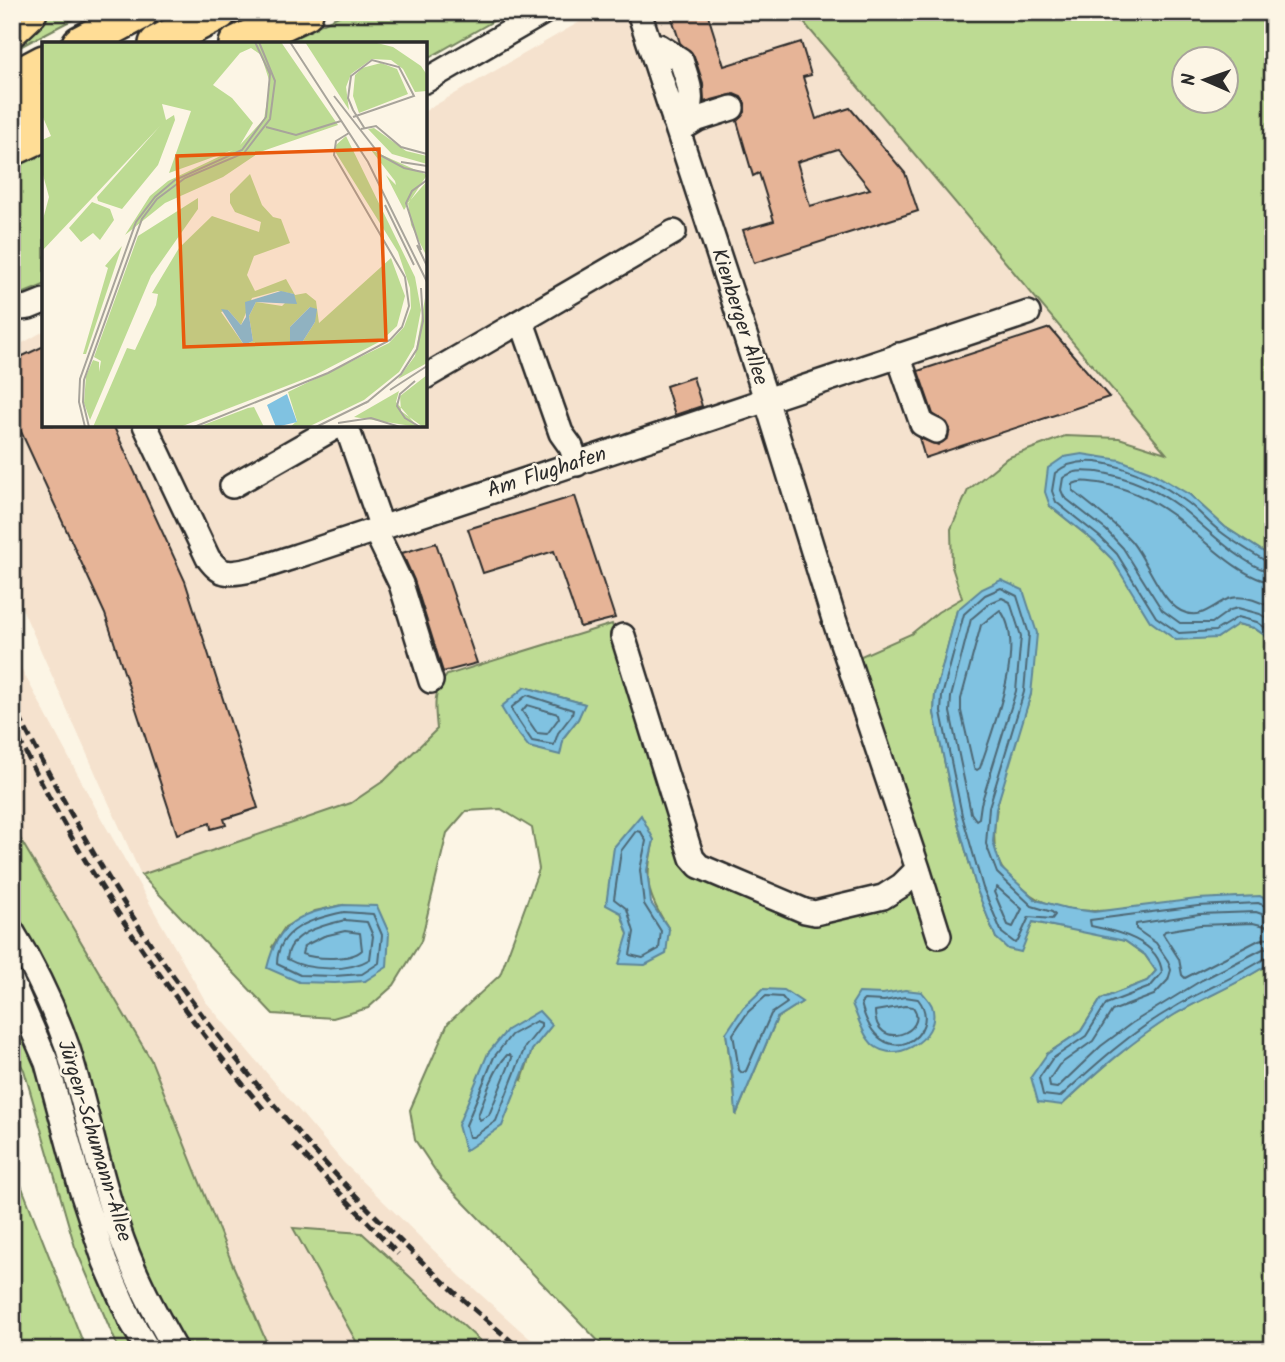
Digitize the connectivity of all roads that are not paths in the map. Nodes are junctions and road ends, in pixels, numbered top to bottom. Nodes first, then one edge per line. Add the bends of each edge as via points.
1 (29, 12) edge
2 (140, 12) edge
3 (219, 12) edge
4 (305, 12) edge
5 (544, 12) edge
6 (639, 12) edge
7 (12, 27) edge
8 (84, 42) edge
9 (161, 42) edge
10 (241, 42) edge
11 (42, 64) edge
12 (12, 80) edge
13 (427, 80) edge
14 (42, 103) edge
15 (732, 108) dead end
16 (12, 119) edge
17 (676, 125) junction
18 (42, 134) edge
19 (12, 148) edge
20 (674, 232) dead end
21 (42, 302) edge
22 (12, 309) edge
23 (1028, 313) dead end
24 (522, 322) junction
25 (898, 355) junction
26 (427, 376) edge
27 (765, 399) junction
28 (146, 427) edge
29 (336, 427) edge
30 (347, 427) edge
31 (936, 431) dead end
32 (577, 464) junction
33 (232, 486) dead end
34 (378, 529) junction
35 (623, 636) dead end
36 (431, 681) dead end
37 (918, 869) junction
38 (12, 931) edge
39 (939, 936) dead end
40 (12, 982) edge
41 (148, 1350) edge
42 (176, 1350) edge

1 - 7 highway
2 - 8 highway
3 - 9 highway
4 - 10 highway
5 - 13 street
6 - 17 street, Kienberger Allee
11 - 12 highway
14 - 16 highway
15 - 17 street
17 - 27 street, Kienberger Allee
18 - 19 highway
20 - 24 street
21 - 22 street
23 - 25 street, Am Flughafen
24 - 26 street
24 - 32 street via 561,433
25 - 27 street, Am Flughafen
25 - 31 street via 922,424
27 - 32 street, Am Flughafen
27 - 37 street, Kienberger Allee
28 - 34 street, Am Flughafen via 216,568 238,572
29 - 33 street
30 - 34 street
32 - 34 street, Am Flughafen
34 - 36 street via 401,584
35 - 37 street via 692,858 699,866 815,913 883,897
37 - 39 street, Kienberger Allee
38 - 42 street, Jürgen-Schumann-Allee via 48,998 66,1045 128,1254
40 - 41 street, Jürgen-Schumann-Allee via 47,1063 105,1262

